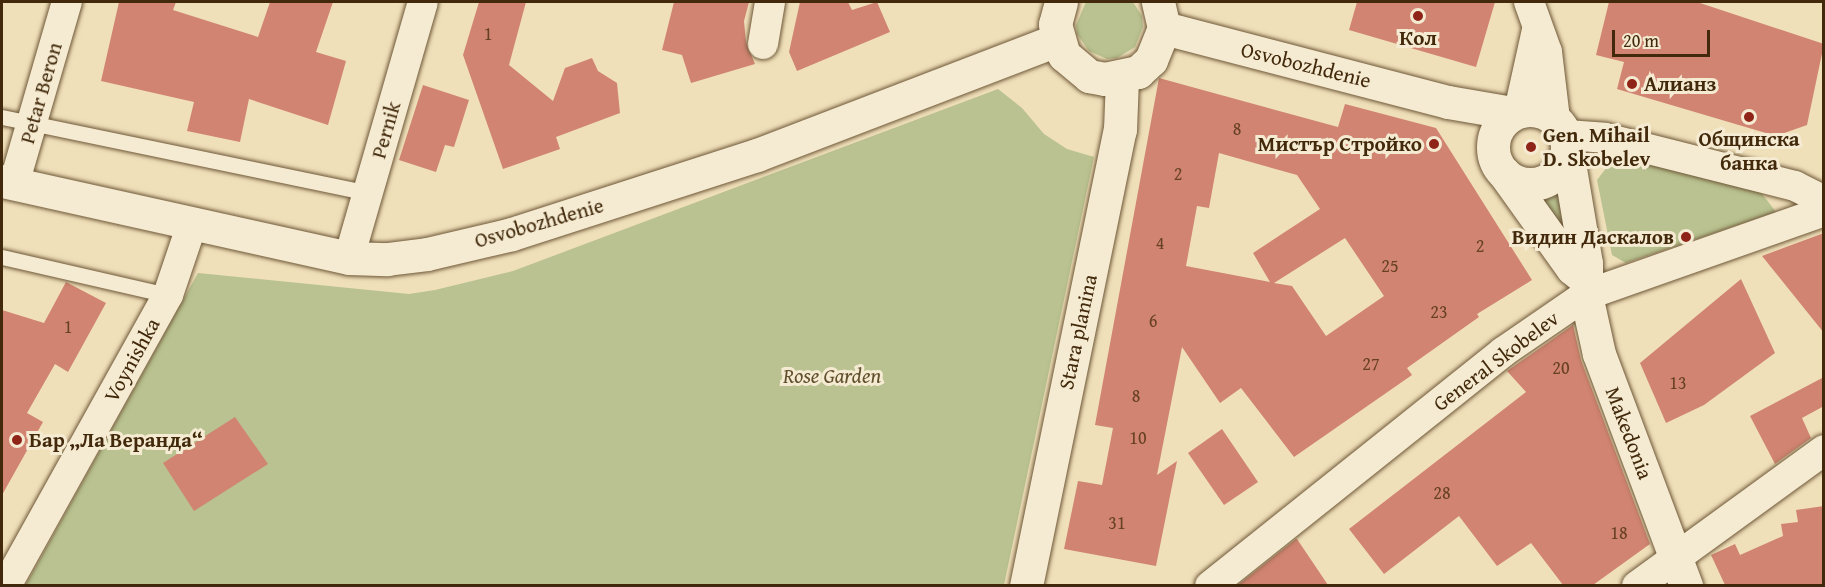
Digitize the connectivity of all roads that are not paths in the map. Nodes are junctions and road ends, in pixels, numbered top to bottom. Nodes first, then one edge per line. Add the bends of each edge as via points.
1 (67, 2) edge
2 (423, 2) edge
3 (770, 2) edge
4 (1061, 2) edge
5 (1533, 14) edge
6 (1161, 15) edge
7 (1057, 40) junction
8 (763, 44) dead end
9 (1122, 78) junction
10 (1448, 102) junction
11 (1515, 112) junction
12 (2, 117) edge
13 (32, 123) junction
14 (1563, 135) junction
15 (1498, 163) junction
16 (8, 183) edge
17 (368, 193) junction
18 (1824, 201) edge
19 (1824, 211) edge
20 (192, 224) junction
21 (2, 256) edge
22 (349, 258) junction
23 (1584, 286) junction
24 (168, 295) junction
25 (1821, 453) edge
26 (1681, 571) edge
27 (6, 585) edge
28 (1026, 585) edge
29 (1210, 585) edge
30 (1637, 585) edge

1 - 13 street, Petar Beron
2 - 17 street, Pernik
3 - 8 street
4 - 7 main road via 1055,24
5 - 11 street, Makedonia
5 - 14 street, Makedonia via 1547,52
6 - 9 main road via 1151,60
6 - 10 main road, Osvobozhdenie
7 - 9 main road via 1075,67 1089,76
7 - 22 main road, Osvobozhdenie via 757,154 512,234 427,254
9 - 28 main road, Stara planina via 1120,130
10 - 11 main road, Osvobozhdenie
10 - 15 main road
11 - 14 main road via 1536,110
11 - 15 main road via 1494,134
12 - 13 lane
13 - 16 street, Petar Beron
13 - 17 lane
14 - 15 main road via 1557,172 1537,184 1525,184
14 - 18 street via 1605,138 1795,186
14 - 23 main road, Makedonia via 1586,263
15 - 23 main road
16 - 20 main road, Osvobozhdenie
17 - 22 street, Pernik
19 - 23 street, General Skobelev
20 - 22 main road, Osvobozhdenie
20 - 24 street, Voynishka
21 - 24 lane
23 - 26 main road, Makedonia via 1599,354
23 - 29 street, General Skobelev
24 - 27 street, Voynishka
25 - 26 street
26 - 30 street

